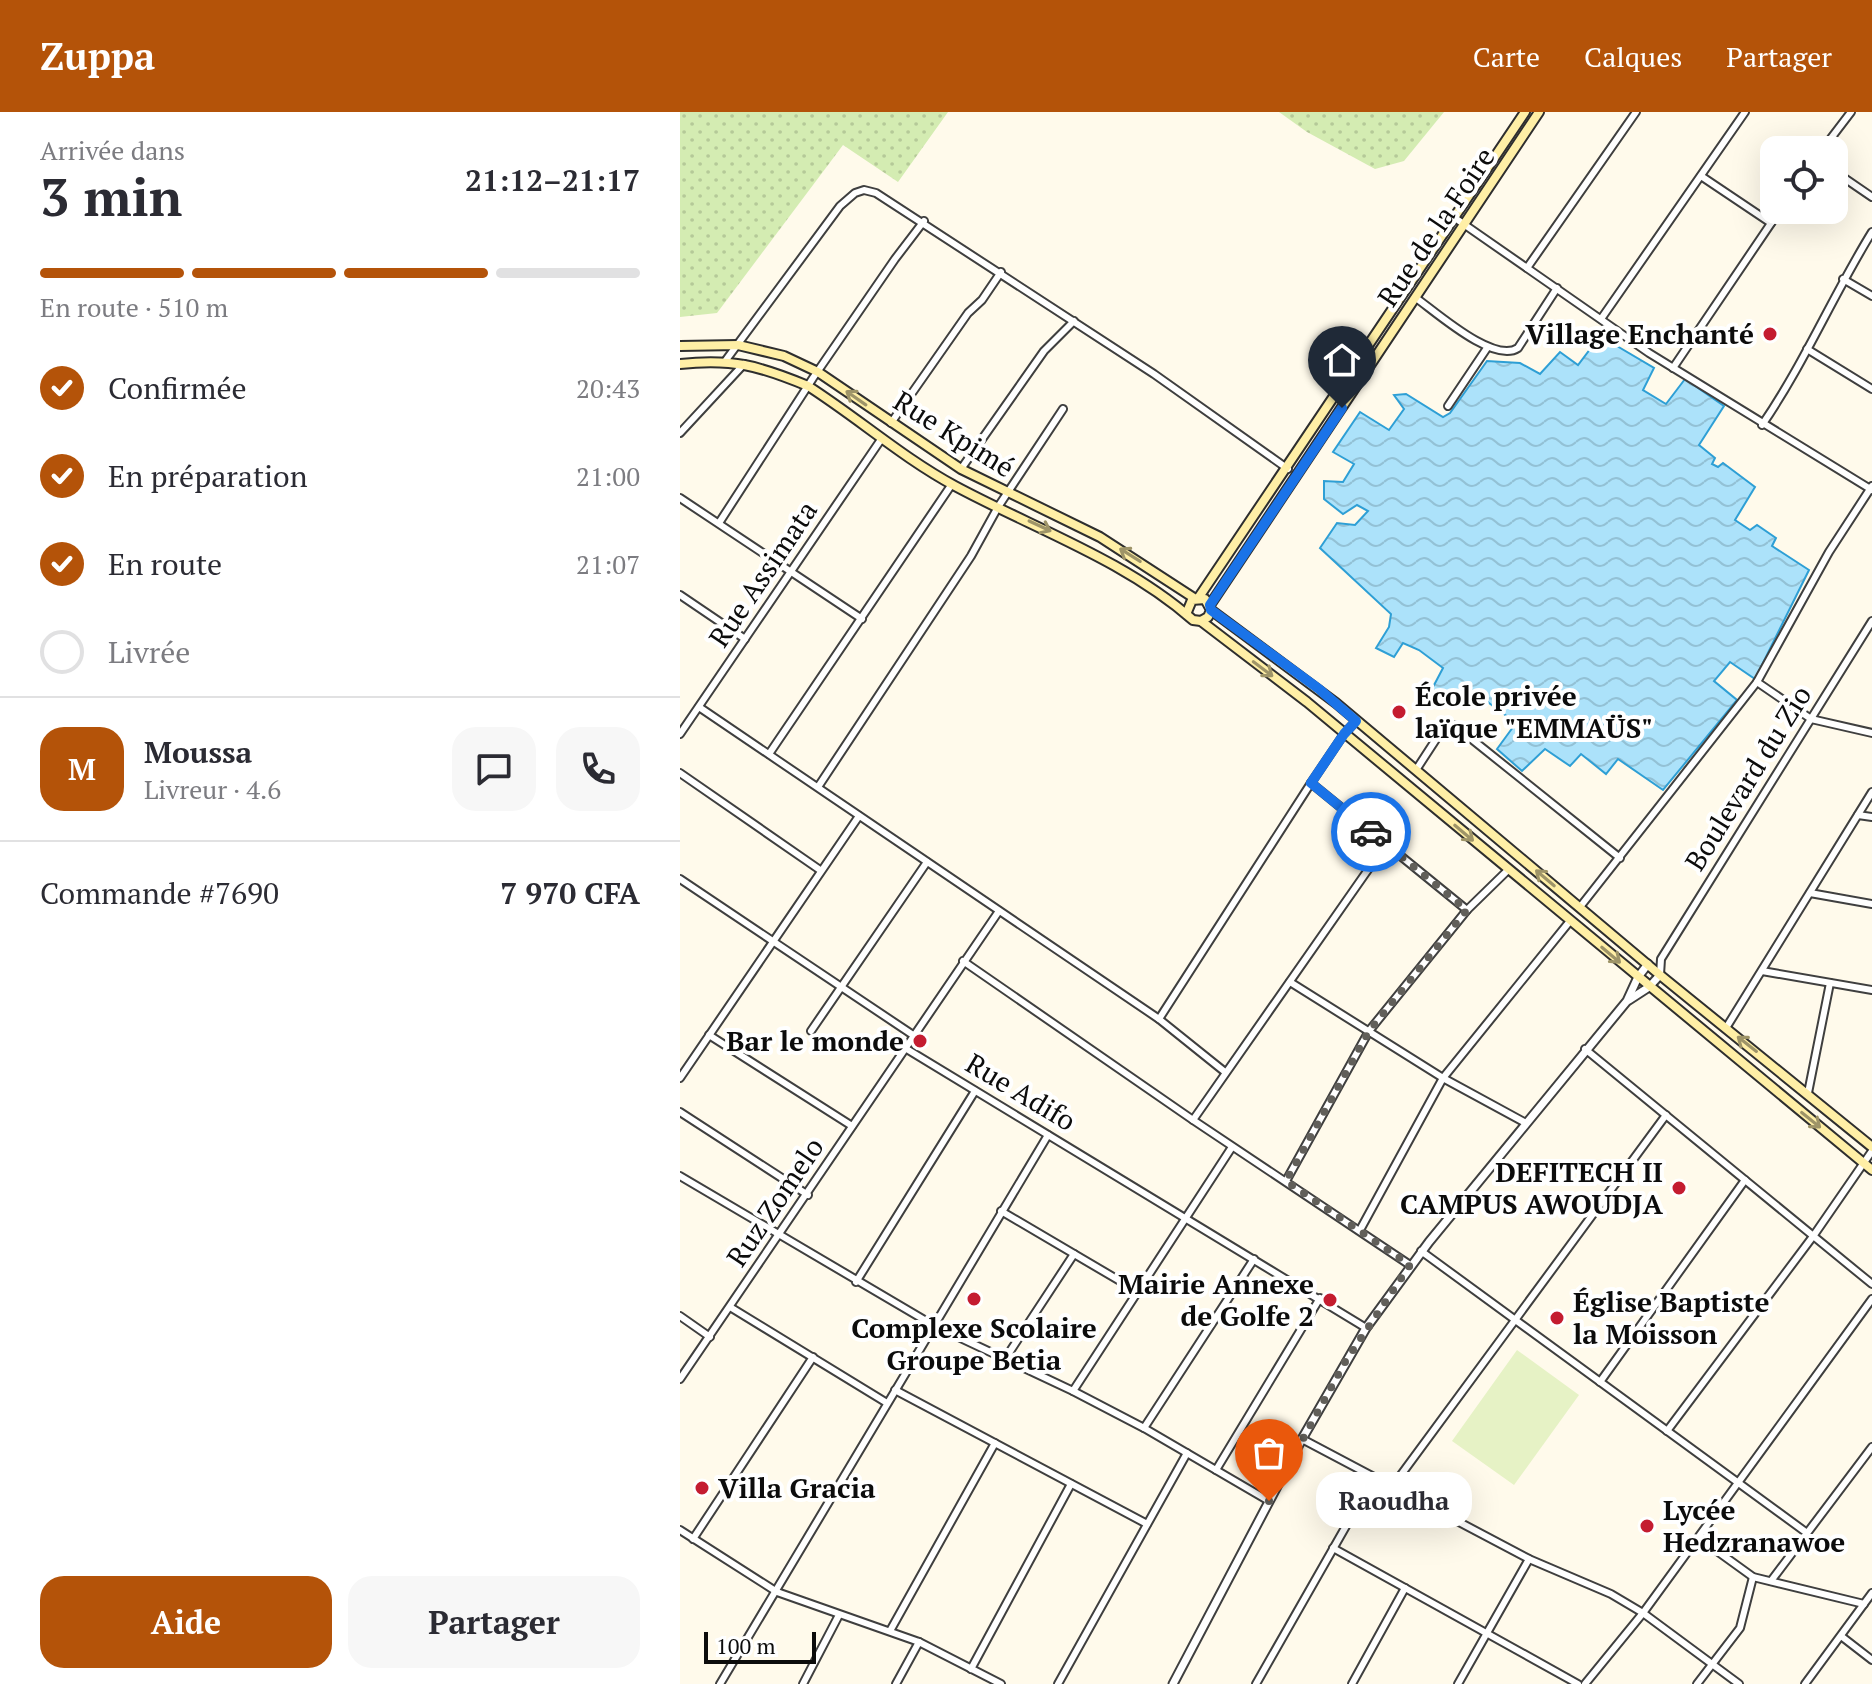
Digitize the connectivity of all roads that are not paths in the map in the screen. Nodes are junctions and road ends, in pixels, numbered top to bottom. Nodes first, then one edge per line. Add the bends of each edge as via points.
1 (1525, 112) edge
2 (1539, 112) edge
3 (1636, 112) edge
4 (1745, 112) edge
5 (1851, 112) edge
6 (1833, 136) edge
7 (1701, 176) junction
8 (1848, 181) edge
9 (1872, 197) edge
10 (1760, 216) edge
11 (1455, 218) junction
12 (924, 221) junction
13 (1770, 224) edge
14 (1464, 225) junction
15 (1872, 232) edge
16 (1527, 268) junction
17 (1001, 272) junction
18 (1843, 279) junction
19 (1557, 288) junction
20 (1872, 296) edge
21 (1416, 298) junction
22 (1601, 319) junction
23 (1074, 321) junction
24 (738, 345) junction
25 (680, 346) edge
26 (1487, 348) junction
27 (1807, 349) junction
28 (726, 360) junction
29 (680, 364) edge
30 (744, 364) junction
31 (1673, 368) junction
32 (818, 372) junction
33 (808, 386) junction
34 (1872, 389) edge
35 (1448, 406) dead end
36 (1063, 409) dead end
37 (891, 423) junction
38 (1762, 425) junction
39 (680, 433) edge
40 (882, 438) junction
41 (961, 469) junction
42 (1288, 469) junction
43 (952, 484) junction
44 (1871, 488) edge
45 (1007, 493) junction
46 (680, 498) edge
47 (998, 507) junction
48 (719, 523) junction
49 (791, 570) junction
50 (680, 595) edge
51 (1197, 598) junction
52 (1210, 608) junction
53 (1187, 612) junction
54 (862, 619) junction
55 (1201, 621) junction
56 (1872, 621) edge
57 (745, 639) junction
58 (1757, 682) junction
59 (699, 707) junction
60 (1811, 719) junction
61 (1356, 721) junction
62 (1872, 733) edge
63 (680, 734) edge
64 (1344, 734) junction
65 (769, 754) junction
66 (1416, 770) junction
67 (680, 773) edge
68 (1311, 783) junction
69 (818, 787) junction
70 (1872, 792) edge
71 (1858, 815) junction
72 (859, 816) junction
73 (1872, 817) edge
74 (1386, 844) junction
75 (1620, 858) junction
76 (927, 862) junction
77 (820, 870) junction
78 (1508, 870) junction
79 (681, 882) edge
80 (1810, 893) junction
81 (1872, 904) edge
82 (1580, 907) junction
83 (1467, 910) junction
84 (999, 911) junction
85 (1570, 921) junction
86 (772, 942) junction
87 (1661, 959) junction
88 (963, 961) junction
89 (1648, 964) junction
90 (1762, 971) junction
91 (1660, 975) junction
92 (1638, 977) junction
93 (1290, 982) junction
94 (1830, 983) junction
95 (1649, 987) junction
96 (841, 988) junction
97 (1872, 990) edge
98 (1627, 1001) junction
99 (1159, 1019) junction
100 (1726, 1028) junction
101 (811, 1031) dead end
102 (1369, 1031) junction
103 (709, 1035) junction
104 (913, 1035) junction
105 (905, 1048) junction
106 (1585, 1049) junction
107 (1225, 1072) junction
108 (680, 1078) edge
109 (1443, 1078) junction
110 (975, 1091) junction
111 (1808, 1093) junction
112 (680, 1112) edge
113 (1666, 1115) junction
114 (1193, 1120) junction
115 (1524, 1122) junction
116 (852, 1126) junction
117 (1048, 1135) junction
118 (1232, 1147) junction
119 (1872, 1149) edge
120 (1868, 1167) edge
121 (680, 1176) edge
122 (1745, 1180) junction
123 (1286, 1181) junction
124 (808, 1195) junction
125 (1001, 1211) junction
126 (1186, 1218) junction
127 (1360, 1230) junction
128 (780, 1235) junction
129 (1814, 1235) junction
130 (1421, 1251) junction
131 (1074, 1254) junction
132 (1254, 1259) junction
133 (1410, 1265) junction
134 (856, 1282) junction
135 (1872, 1284) edge
136 (1137, 1291) junction
137 (1320, 1298) junction
138 (1872, 1299) edge
139 (730, 1307) junction
140 (680, 1316) edge
141 (1516, 1321) junction
142 (933, 1325) junction
143 (1366, 1328) junction
144 (710, 1337) junction
145 (813, 1357) junction
146 (1005, 1359) junction
147 (680, 1379) edge
148 (1600, 1382) junction
149 (895, 1390) junction
150 (1073, 1391) junction
151 (887, 1403) junction
152 (1144, 1428) junction
153 (1667, 1431) junction
154 (1302, 1439) junction
155 (995, 1443) junction
156 (1872, 1447) edge
157 (1187, 1453) junction
158 (1216, 1470) junction
159 (1374, 1477) junction
160 (1071, 1484) junction
161 (1738, 1484) junction
162 (1392, 1487) junction
163 (1269, 1501) junction
164 (1147, 1524) junction
165 (680, 1530) edge
166 (1807, 1533) junction
167 (1699, 1538) junction
168 (693, 1539) junction
169 (1333, 1548) junction
170 (1529, 1559) junction
171 (1753, 1577) junction
172 (1771, 1581) junction
173 (1405, 1588) junction
174 (777, 1592) junction
175 (1872, 1593) edge
176 (1864, 1604) junction
177 (1643, 1613) junction
178 (839, 1615) junction
179 (890, 1631) junction
180 (1487, 1633) junction
181 (1841, 1636) junction
182 (919, 1642) junction
183 (1872, 1660) edge
184 (1712, 1664) junction
185 (971, 1669) junction
186 (720, 1684) edge
187 (803, 1684) edge
188 (896, 1684) edge
189 (1001, 1684) edge
190 (1058, 1684) edge
191 (1173, 1684) edge
192 (1256, 1684) edge
193 (1352, 1684) edge
194 (1458, 1684) edge
195 (1578, 1684) edge
196 (1585, 1684) edge
197 (1697, 1684) edge
198 (1739, 1684) edge
199 (1805, 1684) edge

1 - 11 main road
2 - 14 main road, Rue de la Foire
3 - 16 street
4 - 7 street
5 - 6 street
7 - 10 street
7 - 22 street
8 - 9 street
11 - 14 street
11 - 42 main road
12 - 17 street
12 - 24 street via 876,193 855,193
12 - 32 street
13 - 31 street
14 - 16 street
14 - 21 main road, Rue de la Foire
15 - 18 street
16 - 19 street
17 - 23 street
17 - 37 street
18 - 20 street
18 - 27 street
19 - 22 street
19 - 26 street via 1518,348
21 - 26 street
21 - 52 main road, Rue de la Foire
22 - 31 street
23 - 41 street via 1044,351
23 - 42 street
24 - 25 main road, Rue Kpimé
24 - 28 street
24 - 32 main road, Rue Kpimé via 784,356
26 - 35 street
27 - 34 street
27 - 38 street
28 - 29 main road
28 - 30 main road
30 - 33 main road
30 - 39 street
31 - 38 street
32 - 33 street
37 -> 32 main road, Rue Kpimé
33 - 40 main road
33 - 48 street
36 - 45 street
37 - 41 main road, Rue Kpimé
38 - 44 street
40 - 43 main road
40 - 49 street, Rue Assimata
41 - 45 main road, Rue Kpimé
42 - 51 main road
43 - 47 main road
43 - 54 street
44 - 58 street via 1817,571
45 - 47 street
51 -> 45 main road, Rue Kpimé via 1100,537
46 - 48 street
47 -> 53 main road via 1075,544
47 - 69 street
48 - 49 street
49 - 54 street
49 - 57 street, Rue Assimata
50 - 57 street
51 - 52 main road
51 - 53 main road
52 - 55 main road
52 - 61 main road
53 - 55 main road
54 - 65 street
55 -> 64 main road
56 - 60 street, Boulevard du Zio
57 - 59 street, Rue Assimata
58 - 60 street
58 - 75 street
59 - 63 street, Rue Assimata
59 - 65 street
60 - 62 street
60 - 87 street, Boulevard du Zio
61 - 64 street
61 - 66 main road
64 - 68 street
64 -> 78 main road
65 - 69 street
66 - 75 street via 1444,727 1454,725
82 -> 66 main road
67 - 77 street
68 - 74 street
68 - 99 street
69 - 72 street
70 - 71 street
71 - 73 street
71 - 80 street
72 - 76 street
72 - 77 street
74 - 83 street
74 - 93 street
75 - 82 street
76 - 84 street
76 - 96 street
77 - 86 street
78 - 83 street
78 - 85 main road
79 - 86 street
80 - 81 street
80 - 90 street
82 - 89 main road
83 - 102 street
84 - 88 street
84 - 99 street
85 -> 92 main road
85 - 109 street
86 - 96 street
86 - 103 street
87 - 89 street
87 - 91 street, Boulevard du Zio
88 - 104 street
88 - 114 street
89 - 91 main road
89 - 92 street
90 - 94 street
90 - 100 street
91 - 95 street
91 - 100 main road
92 - 95 main road
92 - 98 street
93 - 102 street
93 - 107 street
94 - 97 street
94 - 111 street
95 - 98 street
95 -> 120 main road
96 - 101 street
96 - 104 street
98 - 106 street
99 - 107 street
111 -> 100 main road
102 - 109 street
102 - 123 street
103 - 108 street
103 - 116 street
104 - 105 street
105 - 110 street, Rue Adifo
105 - 116 street, Ruz Zomelo
106 - 113 street
106 - 115 street
107 - 114 street
109 - 115 street
109 - 127 street
110 - 117 street, Rue Adifo
110 - 134 street
111 - 119 main road
112 - 124 street
113 - 122 street
113 - 141 street
114 - 118 street
115 - 130 street
116 - 124 street, Ruz Zomelo
117 - 125 street
117 - 126 street, Rue Adifo
118 - 123 street
118 - 126 street
119 - 120 street
120 - 129 street
121 - 128 street
122 - 129 street
122 - 148 street
123 - 127 street
124 - 128 street, Ruz Zomelo
125 - 131 street
125 - 142 street
126 - 132 street, Rue Adifo
126 - 136 street
127 - 133 street
128 - 134 street
128 - 139 street, Ruz Zomelo
129 - 135 street
129 - 153 street
130 - 133 street
130 - 141 street
131 - 136 street
131 - 146 street
132 - 137 street, Rue Adifo
132 - 152 street
133 - 143 street
134 - 142 street
136 - 150 street
137 - 143 street, Rue Adifo
137 - 158 street
138 - 161 street
139 - 144 street, Ruz Zomelo
139 - 145 street
140 - 144 street
141 - 148 street
141 - 162 street
142 - 146 street
142 - 149 street
143 - 154 street
144 - 147 street, Ruz Zomelo
145 - 151 street
145 - 168 street
146 - 150 street
148 - 153 street
149 - 151 street
149 - 155 street
150 - 152 street
151 - 174 street
152 - 157 street
153 - 161 street
154 - 159 street
154 - 163 street
155 - 160 street
155 - 179 street
156 - 166 street
157 - 158 street
157 - 164 street
158 - 163 street
159 - 162 street
159 - 169 street
160 - 164 street
160 - 185 street
161 - 166 street
161 - 167 street
162 - 170 street
163 - 191 street
164 - 190 street
165 - 168 street
166 - 172 street
167 - 171 street
167 - 177 street
168 - 174 street
169 - 173 street
169 - 192 street
170 - 177 street
170 - 180 street
171 - 172 street
171 - 184 street via 1740,1628
172 - 176 street
173 - 180 street
173 - 193 street
174 - 178 street
174 - 186 street
175 - 176 street
176 - 181 street
177 - 184 street
177 - 196 street
178 - 179 street
178 - 187 street
179 - 182 street
180 - 194 street
180 - 195 street
181 - 183 street
181 - 199 street
182 - 185 street
182 - 188 street
184 - 197 street
184 - 198 street
185 - 189 street

